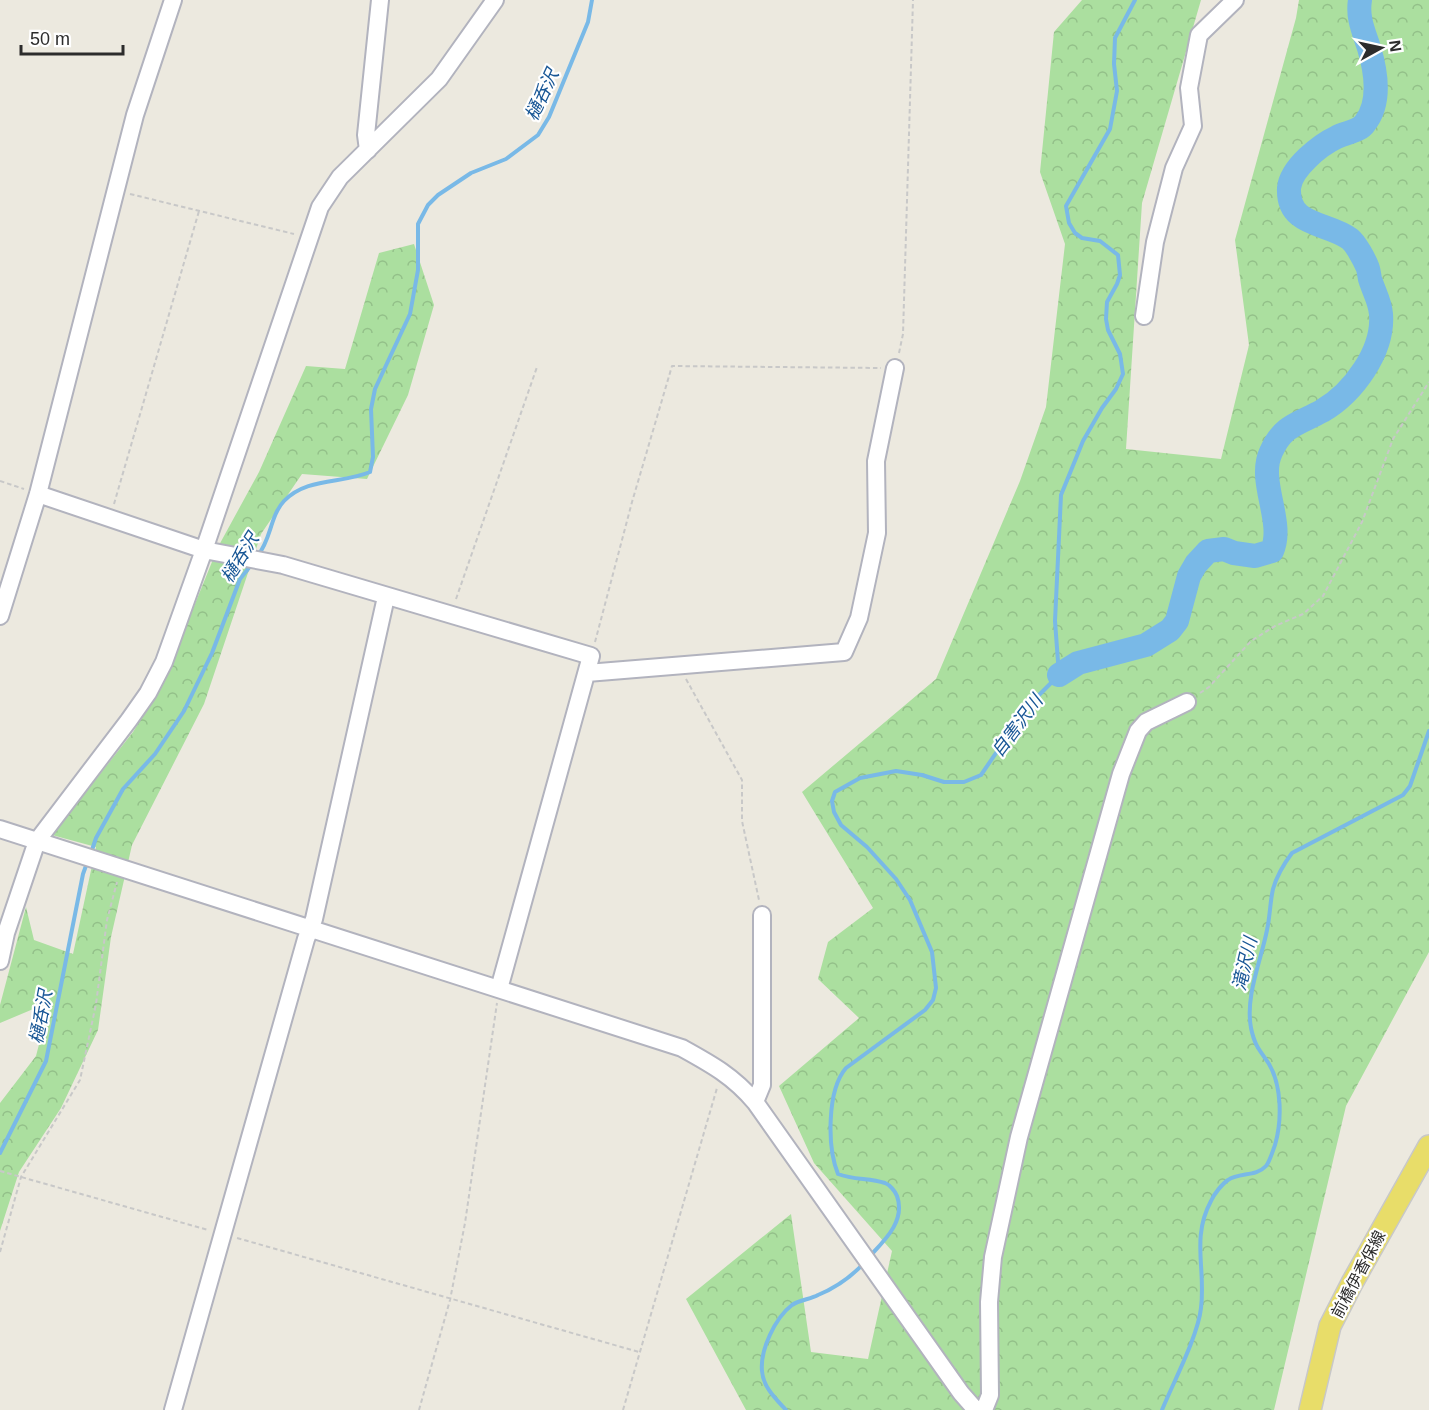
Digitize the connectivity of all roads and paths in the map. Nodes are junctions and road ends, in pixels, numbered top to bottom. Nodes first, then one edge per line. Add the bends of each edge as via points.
1 (173, 0) edge
2 (380, 0) edge
3 (495, 0) edge
4 (913, 0) edge
5 (1234, 0) edge
6 (368, 150) junction
7 (116, 190) junction
8 (200, 211) junction
9 (309, 237) junction
10 (1144, 316) dead end
11 (537, 367) dead end
12 (896, 368) junction
13 (1429, 382) edge
14 (0, 481) edge
15 (38, 494) junction
16 (110, 519) junction
17 (204, 550) junction
18 (386, 597) junction
19 (450, 615) junction
20 (0, 616) edge
21 (591, 656) junction
22 (678, 666) junction
23 (587, 673) junction
24 (1187, 702) joint
25 (0, 829) edge
26 (36, 841) junction
27 (121, 868) junction
28 (762, 915) joint
29 (310, 929) junction
30 (0, 961) edge
31 (499, 989) junction
32 (723, 1071) junction
33 (755, 1102) junction
34 (1429, 1146) edge
35 (0, 1171) edge
36 (21, 1177) junction
37 (223, 1234) junction
38 (0, 1252) edge
39 (450, 1300) junction
40 (639, 1352) junction
41 (173, 1410) edge
42 (419, 1410) edge
43 (623, 1410) edge
44 (976, 1410) edge
45 (984, 1410) edge
46 (1310, 1410) edge

1 - 7 street via 135,115
2 - 6 street via 366,135
3 - 6 street via 440,79
4 - 12 path via 903,333
5 - 10 street via 1199,35 1189,88 1193,126 1174,168 1155,242
6 - 9 street via 329,190
7 - 8 path
7 - 15 street
8 - 9 path
8 - 16 path
9 - 17 street
11 - 19 path
12 - 21 path via 672,366
12 - 22 street via 876,461 877,533 859,618 844,652
13 - 24 path via 1393,439 1362,522 1323,596 1303,614 1251,641 1209,687
14 - 15 path
15 - 16 street
15 - 20 street
16 - 17 street
17 - 18 street via 283,565
17 - 26 street via 175,635 148,693
18 - 19 street
18 - 29 street
19 - 21 street
21 - 23 street
22 - 23 street
22 - 28 path via 742,780 742,821
23 - 31 street
24 - 45 street via 1146,722 1138,731 1118,786 1019,1137 995,1246 989,1302 990,1395
25 - 26 street
26 - 27 street
26 - 30 street
27 - 29 street
27 - 36 path via 107,920 96,1004 80,1080
28 - 33 street via 762,1085
29 - 31 street
29 - 37 street
31 - 32 street via 682,1048
31 - 39 path
32 - 33 street
32 - 40 path
33 - 44 street
34 - 46 main road, 前橋伊香保線 via 1330,1326
35 - 36 path
36 - 37 path
36 - 38 path
37 - 39 path
37 - 41 street
39 - 40 path
39 - 42 path
40 - 43 path

